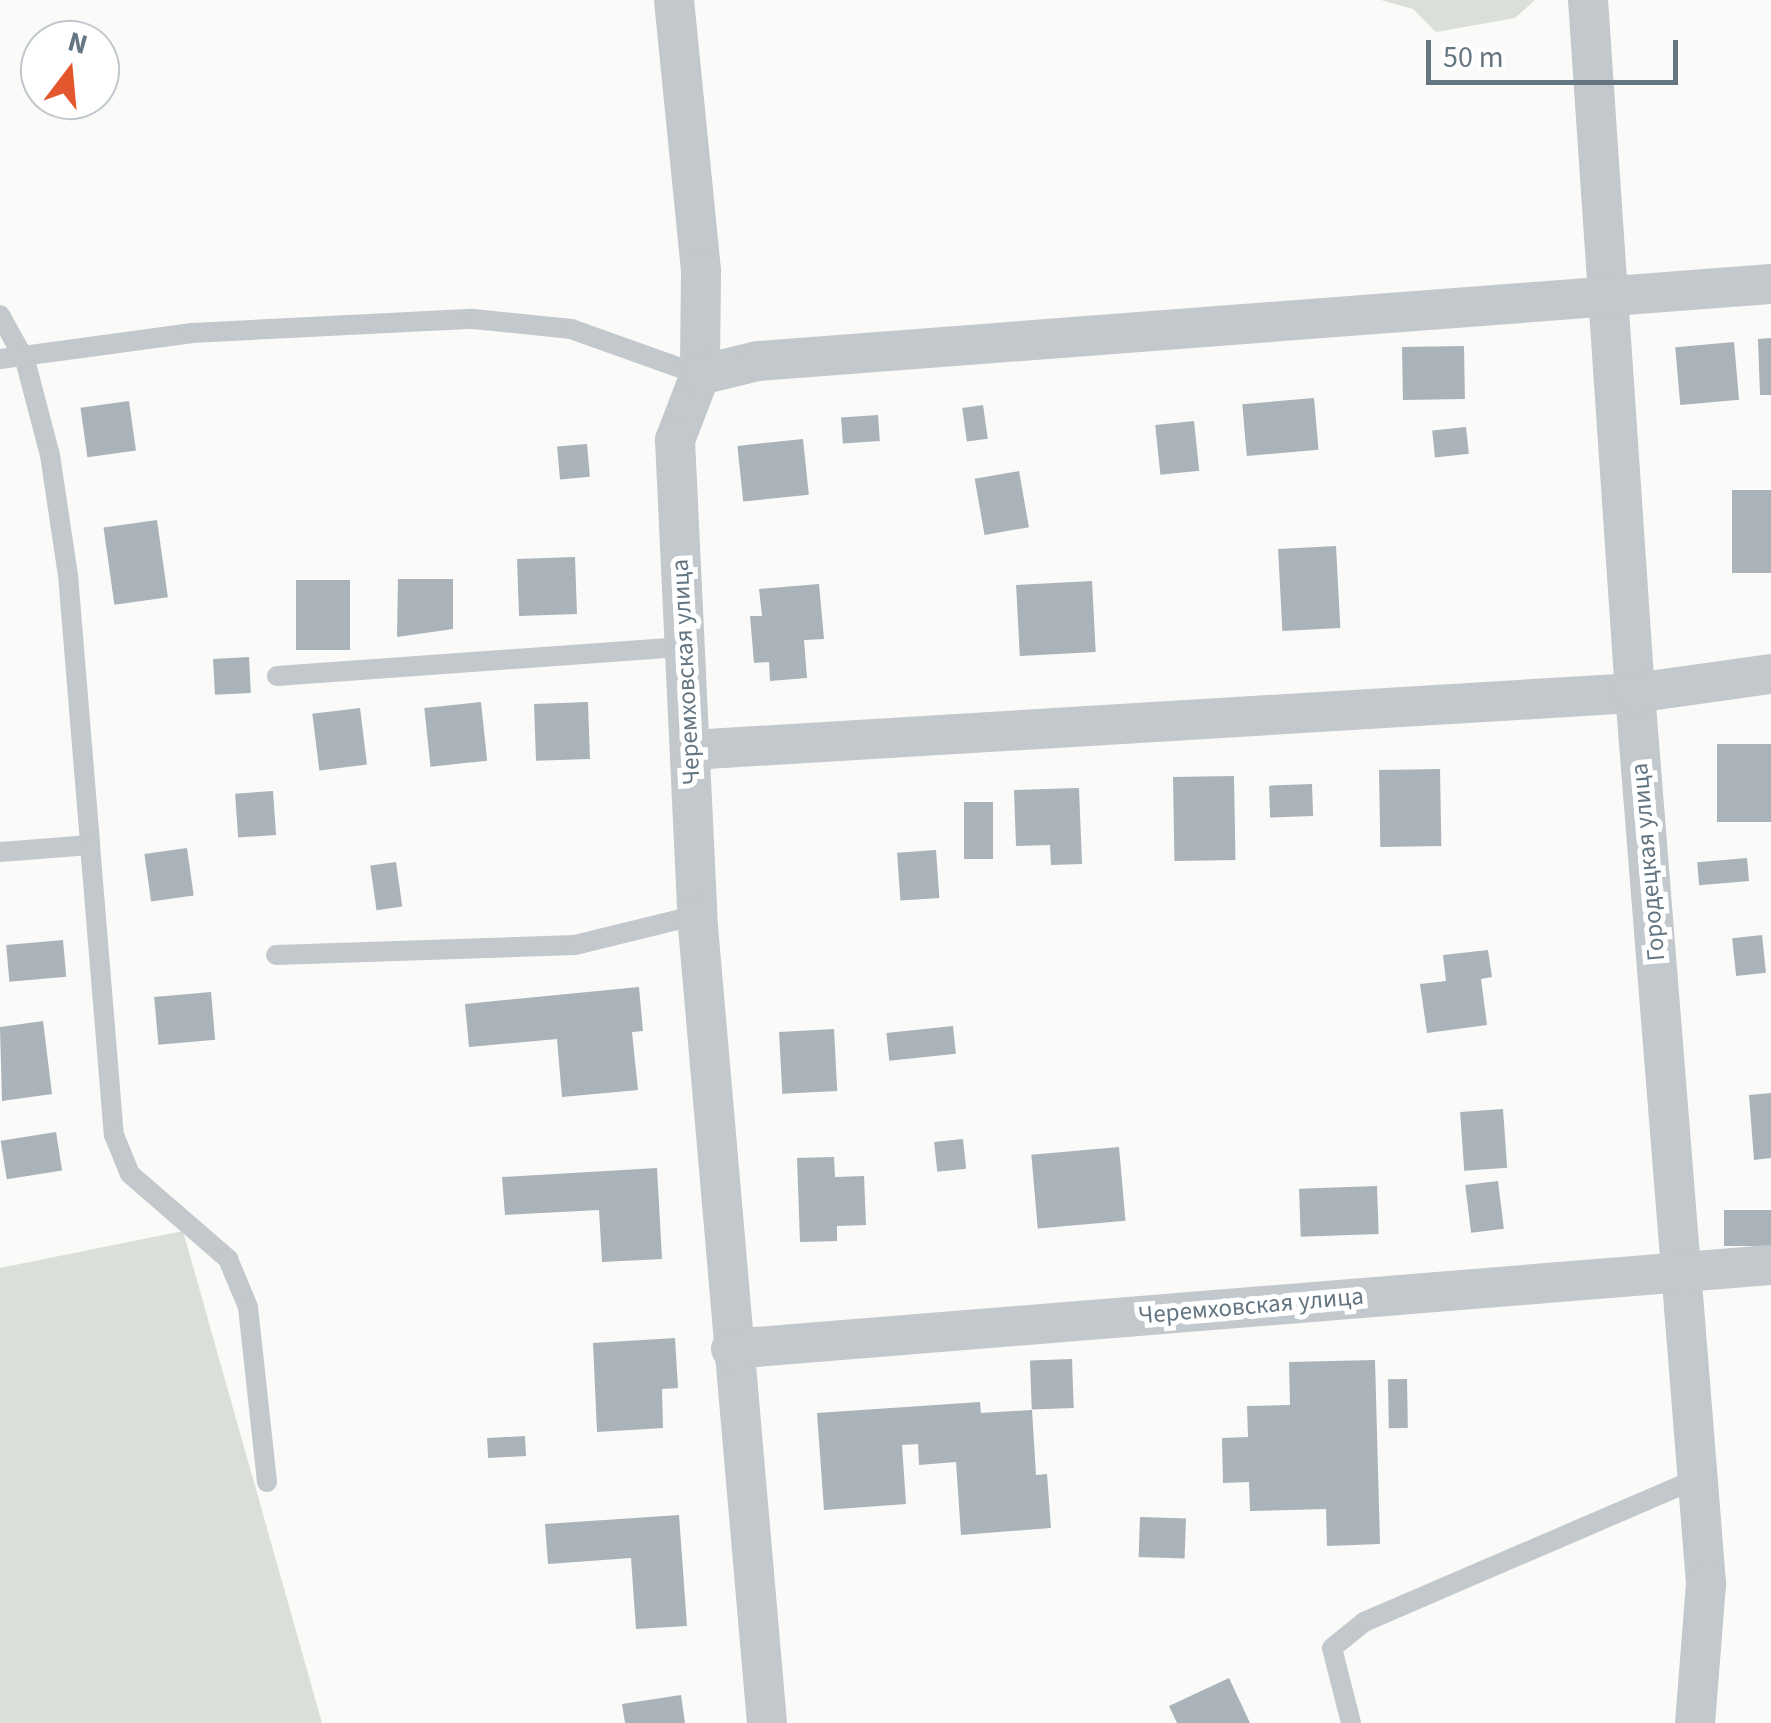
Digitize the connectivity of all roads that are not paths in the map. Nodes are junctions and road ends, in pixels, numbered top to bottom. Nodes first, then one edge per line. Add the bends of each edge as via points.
1 (674, 0) edge
2 (1588, 0) edge
3 (1771, 284) edge
4 (1608, 296) junction
5 (0, 315) edge
6 (0, 359) edge
7 (25, 360) junction
8 (700, 375) junction
9 (683, 647) junction
10 (1771, 674) edge
11 (278, 676) dead end
12 (1635, 692) junction
13 (691, 750) junction
14 (90, 845) junction
15 (0, 852) edge
16 (697, 914) junction
17 (276, 955) dead end
18 (1771, 1265) edge
19 (1682, 1271) junction
20 (732, 1348) junction
21 (1699, 1478) junction
22 (268, 1482) dead end
23 (767, 1723) edge
24 (1351, 1723) edge
25 (1695, 1723) edge

1 - 8 street, Черемховская улица via 701,271
2 - 4 street, Городецкая улица
3 - 4 street
4 - 8 street via 758,361
4 - 12 street, Городецкая улица
5 - 7 lane
6 - 7 lane
7 - 8 lane via 192,332 473,318 571,329
7 - 14 lane via 50,456 68,575
8 - 9 street, Черемховская улица via 674,440
9 - 11 lane
9 - 13 street, Черемховская улица
10 - 12 street
12 - 13 street
12 - 19 street, Городецкая улица
13 - 16 street, Черемховская улица
14 - 15 lane
14 - 22 lane via 114,1135 130,1174 228,1259 248,1307
16 - 17 lane via 575,945
16 - 20 street, Черемховская улица
18 - 19 street, Черемховская улица
19 - 20 street, Черемховская улица
19 - 21 street, Городецкая улица
20 - 23 street, Черемховская улица
21 - 24 lane via 1364,1622 1332,1648
21 - 25 street, Городецкая улица via 1706,1584

